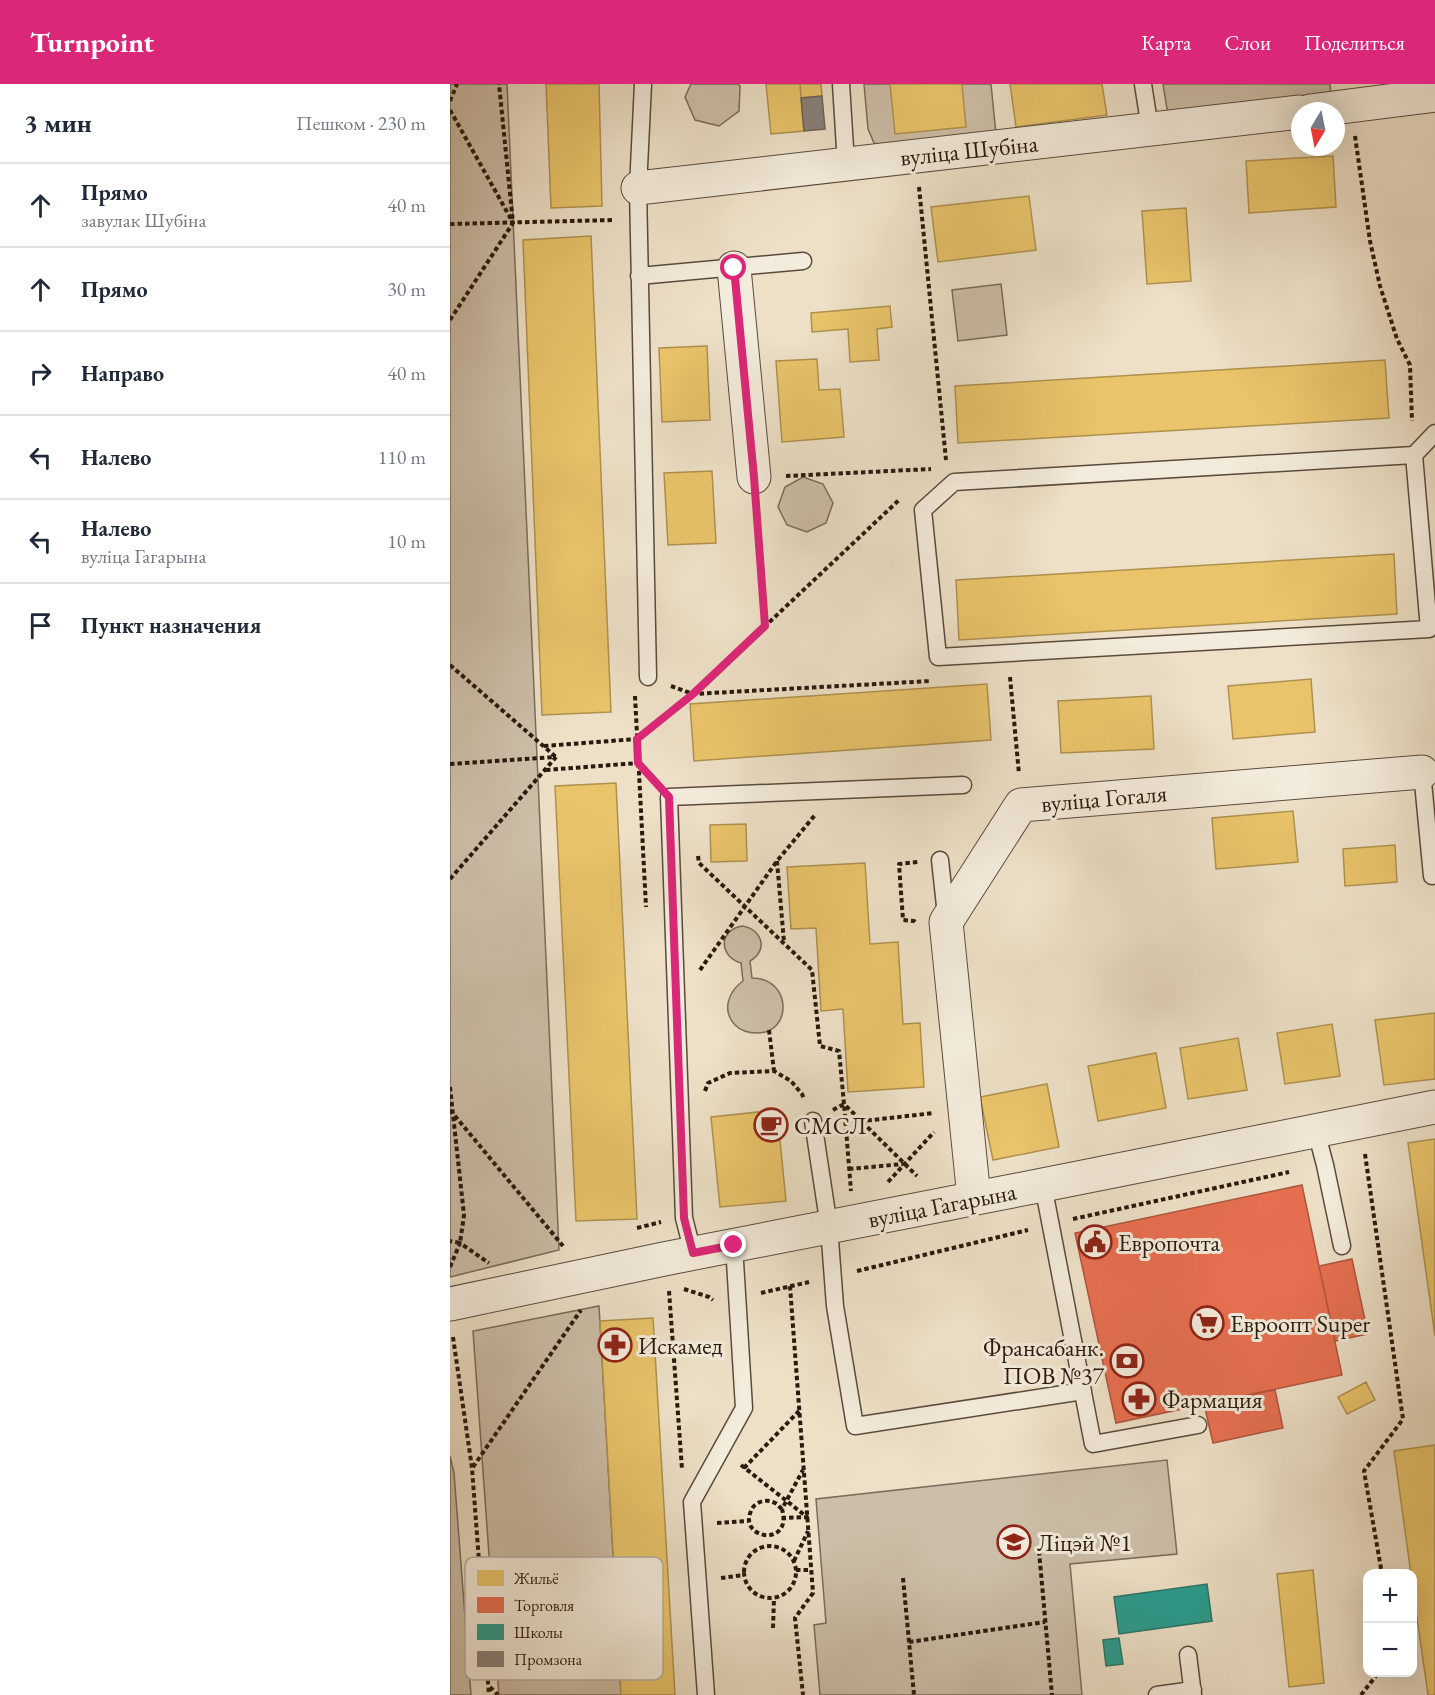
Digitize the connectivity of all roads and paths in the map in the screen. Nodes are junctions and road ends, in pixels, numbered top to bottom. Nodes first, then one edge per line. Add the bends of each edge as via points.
1 (457, 84) edge
2 (499, 84) edge
3 (643, 84) edge
4 (841, 84) edge
5 (1143, 84) edge
6 (1435, 95) edge
7 (450, 101) edge
8 (1349, 101) junction
9 (1345, 102) edge
10 (450, 110) edge
11 (1291, 113) edge
12 (1150, 129) junction
13 (916, 156) junction
14 (846, 164) junction
15 (638, 188) junction
16 (513, 223) junction
17 (450, 224) edge
18 (613, 231) dead end
19 (803, 261) dead end
20 (734, 268) junction
21 (639, 276) junction
22 (450, 320) edge
23 (1435, 433) edge
24 (1414, 455) junction
25 (935, 469) dead end
26 (947, 469) dead end
27 (754, 477) junction
28 (900, 499) dead end
29 (765, 626) junction
30 (450, 665) edge
31 (648, 677) joint
32 (999, 678) dead end
33 (940, 681) dead end
34 (634, 691) dead end
35 (693, 694) junction
36 (637, 739) junction
37 (544, 746) junction
38 (556, 757) junction
39 (638, 763) junction
40 (450, 764) edge
41 (545, 770) junction
42 (1422, 772) joint
43 (963, 785) dead end
44 (836, 790) junction
45 (669, 797) junction
46 (1021, 805) junction
47 (698, 853) dead end
48 (940, 860) dead end
49 (777, 861) junction
50 (1432, 876) dead end
51 (450, 879) edge
52 (745, 907) junction
53 (946, 922) junction
54 (784, 943) junction
55 (676, 1003) junction
56 (769, 1030) dead end
57 (774, 1071) junction
58 (450, 1087) edge
59 (702, 1100) dead end
60 (1435, 1107) edge
61 (451, 1112) edge
62 (944, 1112) dead end
63 (813, 1121) joint
64 (862, 1121) junction
65 (845, 1123) dead end
66 (941, 1126) dead end
67 (1316, 1131) junction
68 (904, 1163) junction
69 (1325, 1165) junction
70 (849, 1169) dead end
71 (918, 1177) dead end
72 (1044, 1185) junction
73 (882, 1190) dead end
74 (974, 1198) junction
75 (1051, 1223) junction
76 (829, 1227) junction
77 (450, 1241) edge
78 (734, 1245) junction
79 (1342, 1246) dead end
80 (564, 1247) dead end
81 (693, 1253) junction
82 (833, 1276) junction
83 (790, 1286) junction
84 (679, 1287) dead end
85 (587, 1301) dead end
86 (739, 1313) junction
87 (451, 1320) edge
88 (1083, 1391) junction
89 (800, 1411) junction
90 (1198, 1425) dead end
91 (721, 1449) junction
92 (472, 1468) junction
93 (744, 1468) junction
94 (804, 1469) junction
95 (786, 1500) junction
96 (782, 1509) junction
97 (807, 1517) junction
98 (784, 1518) junction
99 (808, 1530) junction
100 (768, 1536) junction
101 (772, 1546) junction
102 (1038, 1551) dead end
103 (479, 1557) edge
104 (794, 1561) junction
105 (1381, 1569) edge
106 (796, 1570) junction
107 (811, 1570) junction
108 (903, 1578) dead end
109 (774, 1598) junction
110 (1046, 1622) junction
111 (773, 1628) dead end
112 (909, 1642) junction
113 (1188, 1655) dead end
114 (1375, 1677) edge
115 (488, 1680) edge
116 (489, 1687) junction
117 (1193, 1693) edge
118 (489, 1695) edge
119 (498, 1695) edge
120 (706, 1695) edge
121 (803, 1695) edge
122 (914, 1695) edge
123 (1052, 1695) edge
124 (1157, 1695) edge
125 (1361, 1695) edge

1 - 7 path
2 - 16 path
3 - 15 lane
4 - 14 lane
5 - 12 lane
6 - 8 street
8 - 9 street
8 - 24 path via 1380,286 1410,365
10 - 16 path
11 - 12 street, вуліца Шубіна
12 - 13 street, вуліца Шубіна
13 - 14 street, вуліца Шубіна
13 - 26 path
14 - 15 street, вуліца Шубіна
15 - 21 lane
16 - 17 path
16 - 18 path via 613,220
16 - 22 path
19 - 20 lane
20 - 21 lane
20 - 27 street
21 - 31 lane
23 - 24 lane
24 - 24 lane via 1429,629 938,657 923,510 954,482
25 - 27 path
27 - 29 path
28 - 29 path
29 - 35 path
30 - 37 path
31 - 35 path
32 - 46 path via 1011,677
33 - 35 path
34 - 36 path
35 - 36 path
36 - 37 path
36 - 39 path
37 - 38 path
38 - 40 path
38 - 41 path
39 - 41 path
39 - 45 path
41 - 51 path
42 - 46 street, вуліца Гогаля
42 - 50 lane
43 - 44 lane
44 - 45 lane
44 - 49 path
45 - 55 lane
46 - 53 street, вуліца Гогаля
47 - 52 path via 699,863
48 - 53 lane
49 - 52 path
49 - 54 path
52 - 54 path
52 - 55 path
53 - 74 street
54 - 64 path via 812,970 820,1046 839,1051 844,1104
55 - 81 lane via 684,1218
56 - 57 path
57 - 59 path via 729,1073 708,1083
57 - 63 path via 791,1081 802,1094
58 - 61 path
60 - 67 street, вуліца Гагарына
61 - 77 path via 464,1215 460,1243
61 - 80 path
62 - 64 path
63 - 76 lane
64 - 65 path
64 - 68 path
66 - 68 path
67 - 69 lane
67 - 72 street, вуліца Гагарына
68 - 70 path
68 - 71 path
68 - 73 path
69 - 75 path
69 - 79 lane
69 - 105 path via 1363,1145 1402,1419 1364,1471
72 - 74 street, вуліца Гагарына
72 - 75 lane
74 - 76 street, вуліца Гагарына
75 - 82 path
75 - 88 lane
76 - 78 street, вуліца Гагарына
76 - 82 lane
78 - 81 street, вуліца Гагарына
78 - 86 lane
81 - 87 street, вуліца Гагарына
82 - 83 path
82 - 88 lane via 855,1426
83 - 86 path via 762,1292 758,1312
83 - 89 path
84 - 86 path via 709,1297 726,1314
85 - 92 path
86 - 91 lane via 744,1408
87 - 92 path
88 - 90 lane via 1093,1444
89 - 93 path
89 - 94 path
91 - 93 path
91 - 120 lane via 692,1502
92 - 103 path
93 - 95 path
94 - 95 path
94 - 97 path
95 - 96 path
95 - 97 path
96 - 98 path
96 - 100 path via 765,1501 750,1511 752,1529
97 - 98 path
97 - 99 path
98 - 100 path via 782,1527
99 - 104 path
99 - 107 path
100 - 101 path
101 - 104 path
101 - 109 path via 751,1554 744,1575 754,1593
102 - 110 path
104 - 106 path
106 - 107 path
106 - 109 path via 790,1588
107 - 121 path via 813,1593 795,1618
108 - 112 path
109 - 111 path
110 - 112 path
110 - 123 path
112 - 122 path
113 - 117 lane
114 - 125 path
115 - 116 path
116 - 118 path
116 - 119 path
117 - 124 lane

